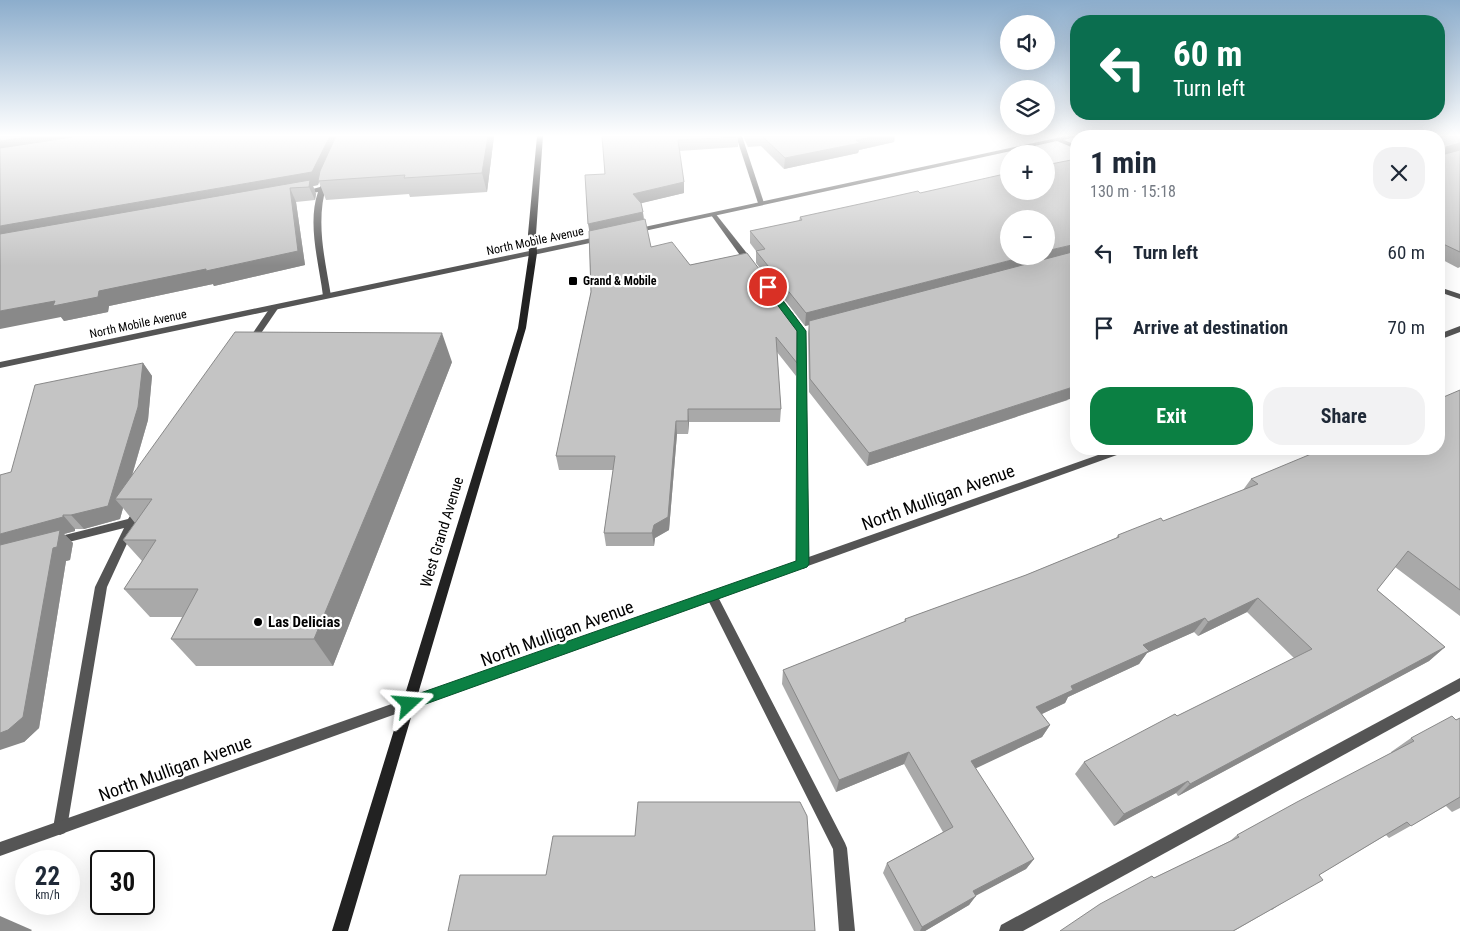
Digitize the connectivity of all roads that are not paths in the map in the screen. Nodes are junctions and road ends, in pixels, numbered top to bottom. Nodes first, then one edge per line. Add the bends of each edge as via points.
1 (536, 179) edge
2 (753, 179) edge
3 (870, 179) edge
4 (326, 180) edge
5 (322, 189) junction
6 (292, 194) edge
7 (761, 203) junction
8 (712, 214) junction
9 (627, 232) edge
10 (608, 236) edge
11 (533, 253) junction
12 (754, 268) edge
13 (1445, 291) edge
14 (327, 296) junction
15 (1460, 297) edge
16 (274, 307) junction
17 (784, 308) edge
18 (1460, 329) edge
19 (1445, 335) edge
20 (242, 357) edge
21 (0, 365) edge
22 (1108, 455) edge
23 (148, 498) edge
24 (132, 522) junction
25 (47, 544) edge
26 (803, 564) junction
27 (712, 596) junction
28 (1460, 684) edge
29 (409, 704) junction
30 (60, 828) junction
31 (0, 849) edge
32 (340, 931) edge
33 (847, 931) edge
34 (1007, 931) edge

1 - 11 main road, West Grand Avenue
2 - 7 street
3 - 7 street
4 - 5 street
5 - 6 street
5 - 14 street via 318,219
7 - 8 street
8 - 9 street
8 - 12 street
10 - 11 street, North Mobile Avenue
11 - 14 street, North Mobile Avenue
11 - 29 main road, West Grand Avenue via 522,328
13 - 15 street
14 - 16 street, North Mobile Avenue
16 - 20 street
16 - 21 street, North Mobile Avenue
17 - 26 street via 806,330
18 - 19 street
22 - 26 street, North Mulligan Avenue
23 - 24 street
24 - 25 street
24 - 30 street via 101,587
26 - 27 street, North Mulligan Avenue
27 - 29 street, North Mulligan Avenue
27 - 33 street via 840,848
28 - 34 street
29 - 30 street, North Mulligan Avenue
29 - 32 main road, West Grand Avenue
30 - 31 street, North Mulligan Avenue

